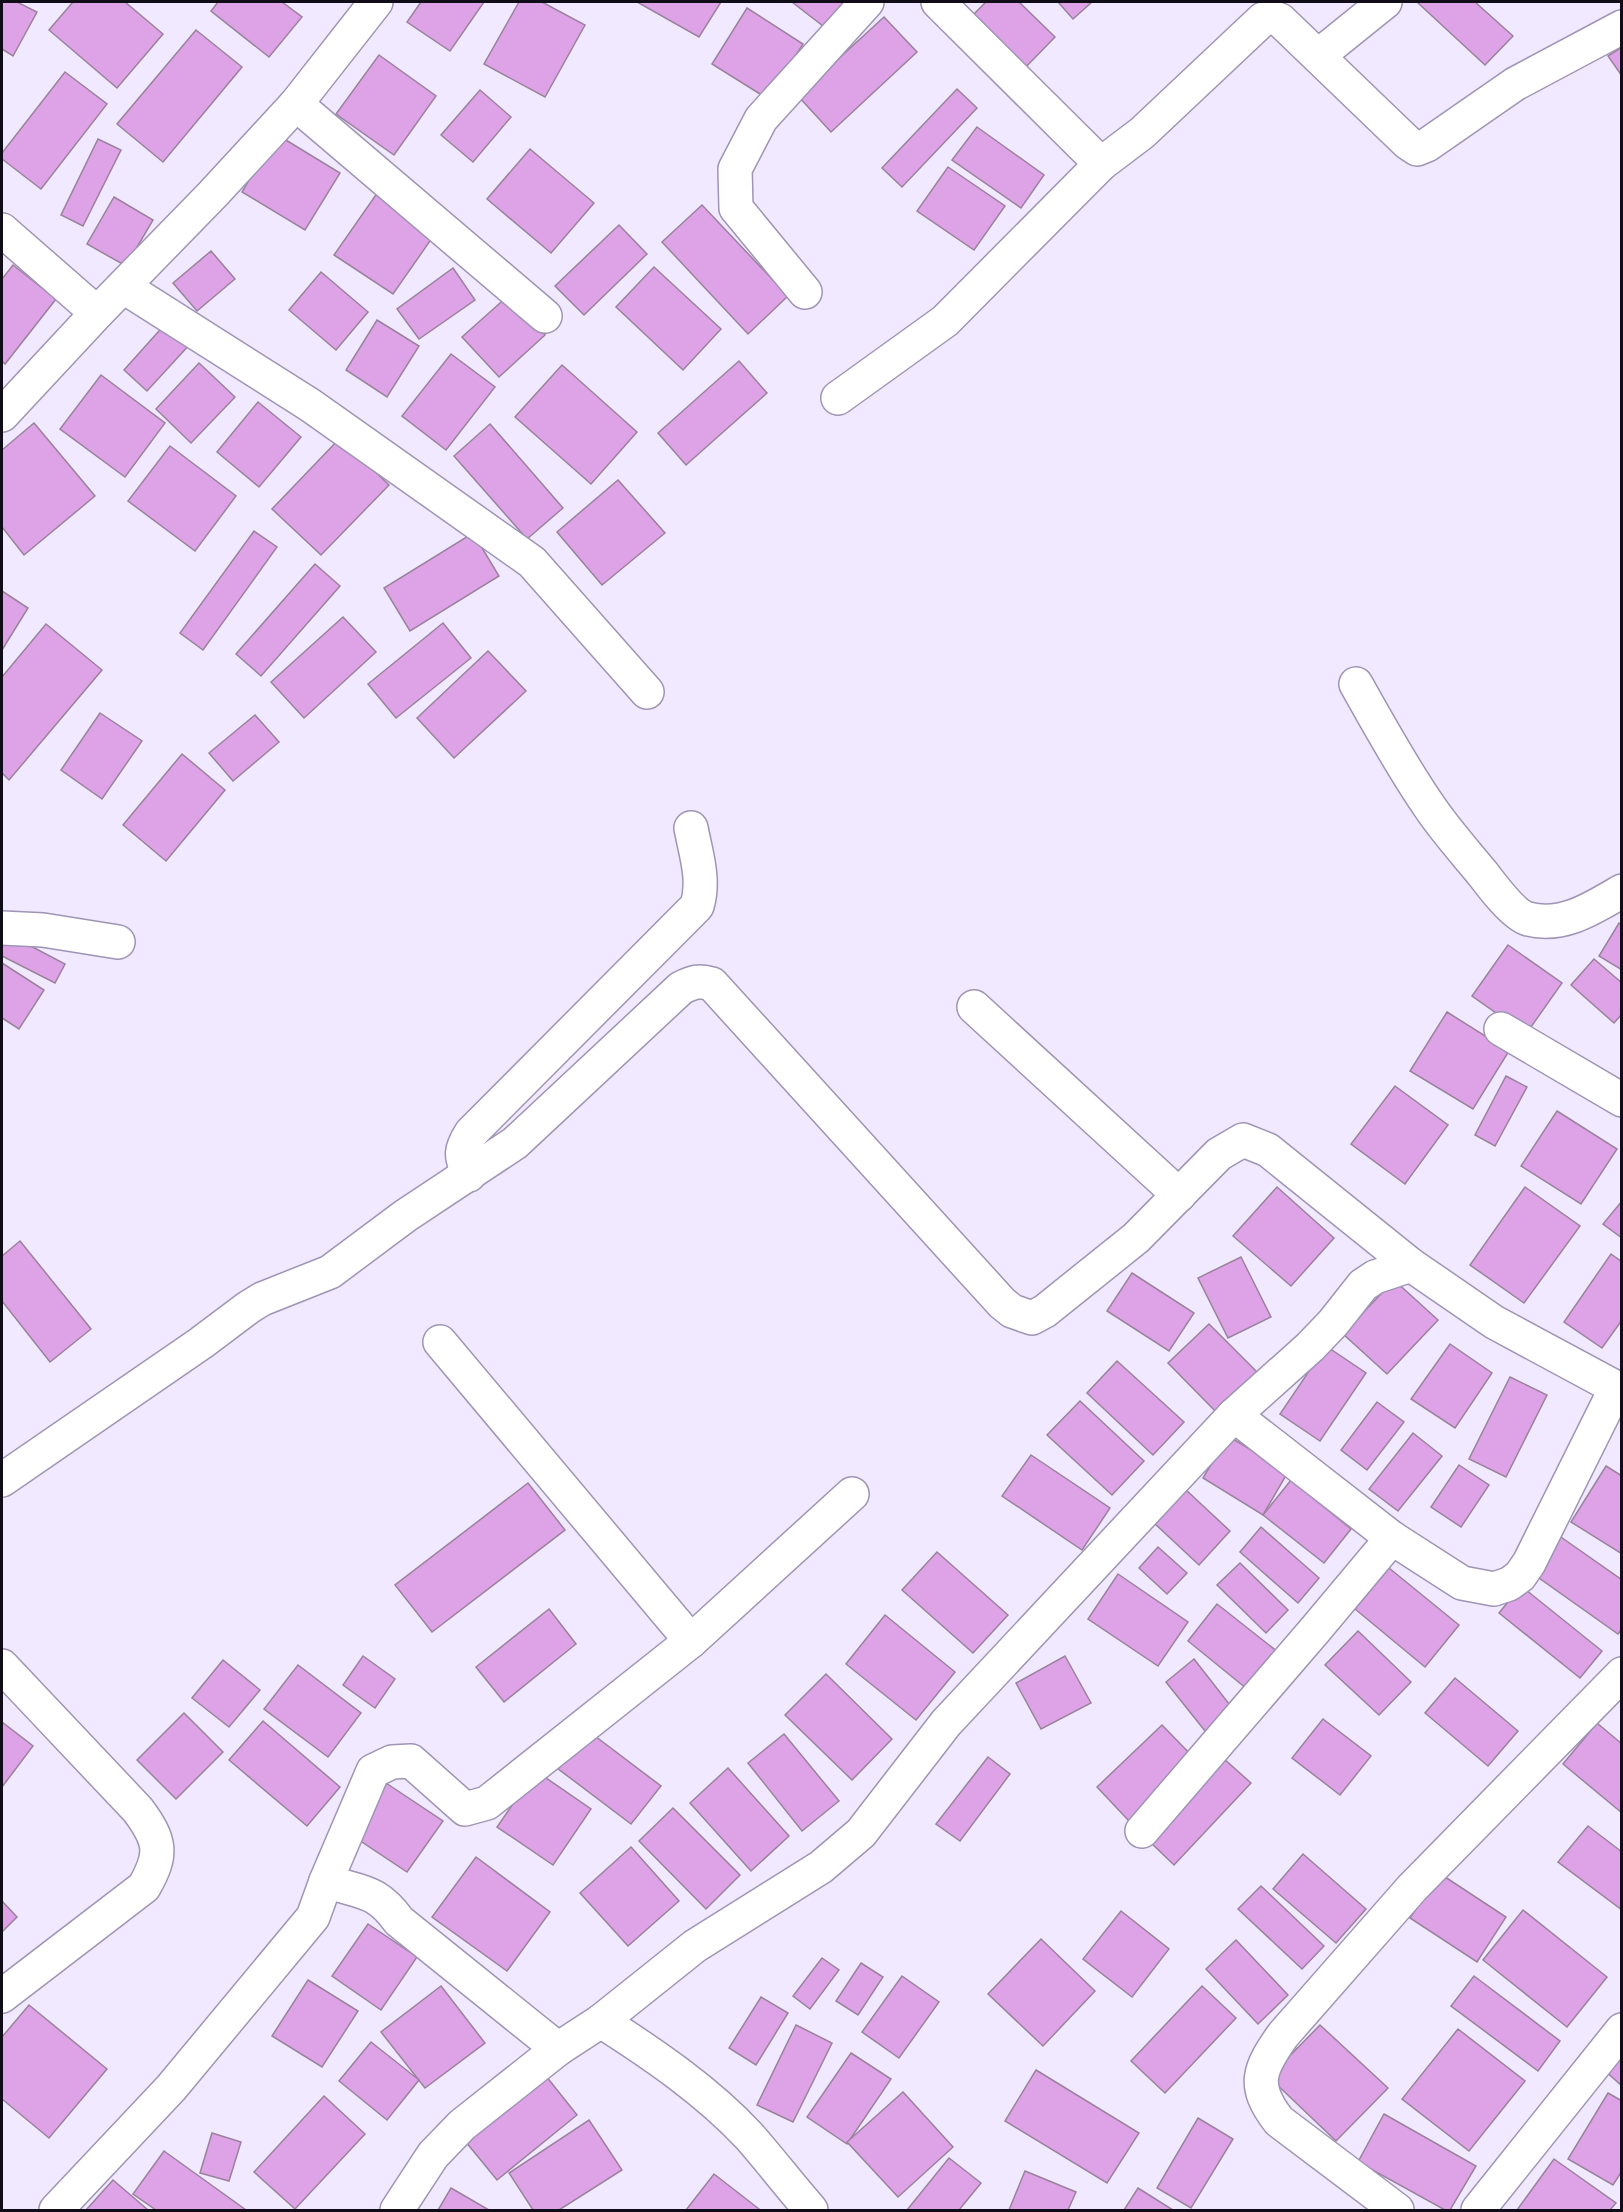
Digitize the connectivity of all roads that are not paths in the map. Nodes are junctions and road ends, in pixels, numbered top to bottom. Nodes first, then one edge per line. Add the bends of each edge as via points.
1 (376, 2) edge
2 (867, 2) edge
3 (1385, 2) edge
4 (950, 5) edge
5 (1622, 27) edge
6 (1318, 56) junction
7 (296, 104) junction
8 (1101, 164) junction
9 (2, 230) edge
10 (124, 287) junction
11 (805, 292) dead end
12 (97, 313) junction
13 (545, 316) dead end
14 (838, 398) dead end
15 (2, 415) edge
16 (1356, 684) dead end
17 (647, 692) dead end
18 (691, 828) dead end
19 (1622, 891) edge
20 (2, 928) edge
21 (118, 942) dead end
22 (974, 1007) dead end
23 (1501, 1029) dead end
24 (1622, 1100) edge
25 (469, 1175) junction
26 (1179, 1195) junction
27 (1411, 1266) junction
28 (440, 1342) dead end
29 (1619, 1390) edge
30 (1234, 1415) junction
31 (2, 1480) edge
32 (852, 1494) dead end
33 (1392, 1538) junction
34 (691, 1641) junction
35 (2, 1665) edge
36 (1622, 1674) edge
37 (1142, 1831) dead end
38 (326, 1881) junction
39 (2, 1996) edge
40 (601, 2021) junction
41 (1622, 2030) edge
42 (558, 2049) junction
43 (56, 2211) edge
44 (397, 2211) edge
45 (811, 2211) edge
46 (1397, 2211) edge
47 (1478, 2211) edge

1 - 7 street
2 - 11 street via 761,119 735,169 736,208
3 - 6 street
4 - 8 street
5 - 6 street via 1515,84 1427,146 1417,149
6 - 8 street via 1281,20 1263,19 1142,133
7 - 10 street
7 - 13 street
8 - 14 street via 945,321
9 - 12 street
10 - 12 street
10 - 17 street via 310,405 532,562
12 - 15 street
16 - 19 street via 1430,808 1499,895 1525,919 1558,920 1581,915
18 - 25 street via 701,878 697,906 471,1133 462,1154
20 - 21 street
22 - 26 street
23 - 24 street
25 - 26 street via 515,1143 681,988 702,981 712,984 1012,1311 1032,1318 1045,1311 1136,1238
25 - 31 street via 405,1216 330,1272 249,1307
26 - 27 street via 1219,1154 1243,1140 1268,1150
27 - 29 street via 1494,1322
27 - 30 street via 1375,1276 1363,1285 1310,1347
28 - 34 street
29 - 33 street via 1529,1563 1509,1584 1494,1589 1462,1583
30 - 33 street
30 - 40 street via 946,1723 861,1833 821,1867 695,1947
32 - 34 street
33 - 37 street
34 - 38 street via 487,1803 465,1809 411,1761 392,1762 372,1771
35 - 39 street via 138,1810 152,1829 158,1852 155,1868 144,1887
36 - 46 street via 1412,1888 1266,2059 1261,2074 1263,2092 1279,2121
38 - 42 street via 373,1894 399,1921
38 - 43 street via 313,1917 171,2088
40 - 42 street
40 - 45 street via 714,2103 748,2136
41 - 47 street
42 - 44 street via 433,2155

